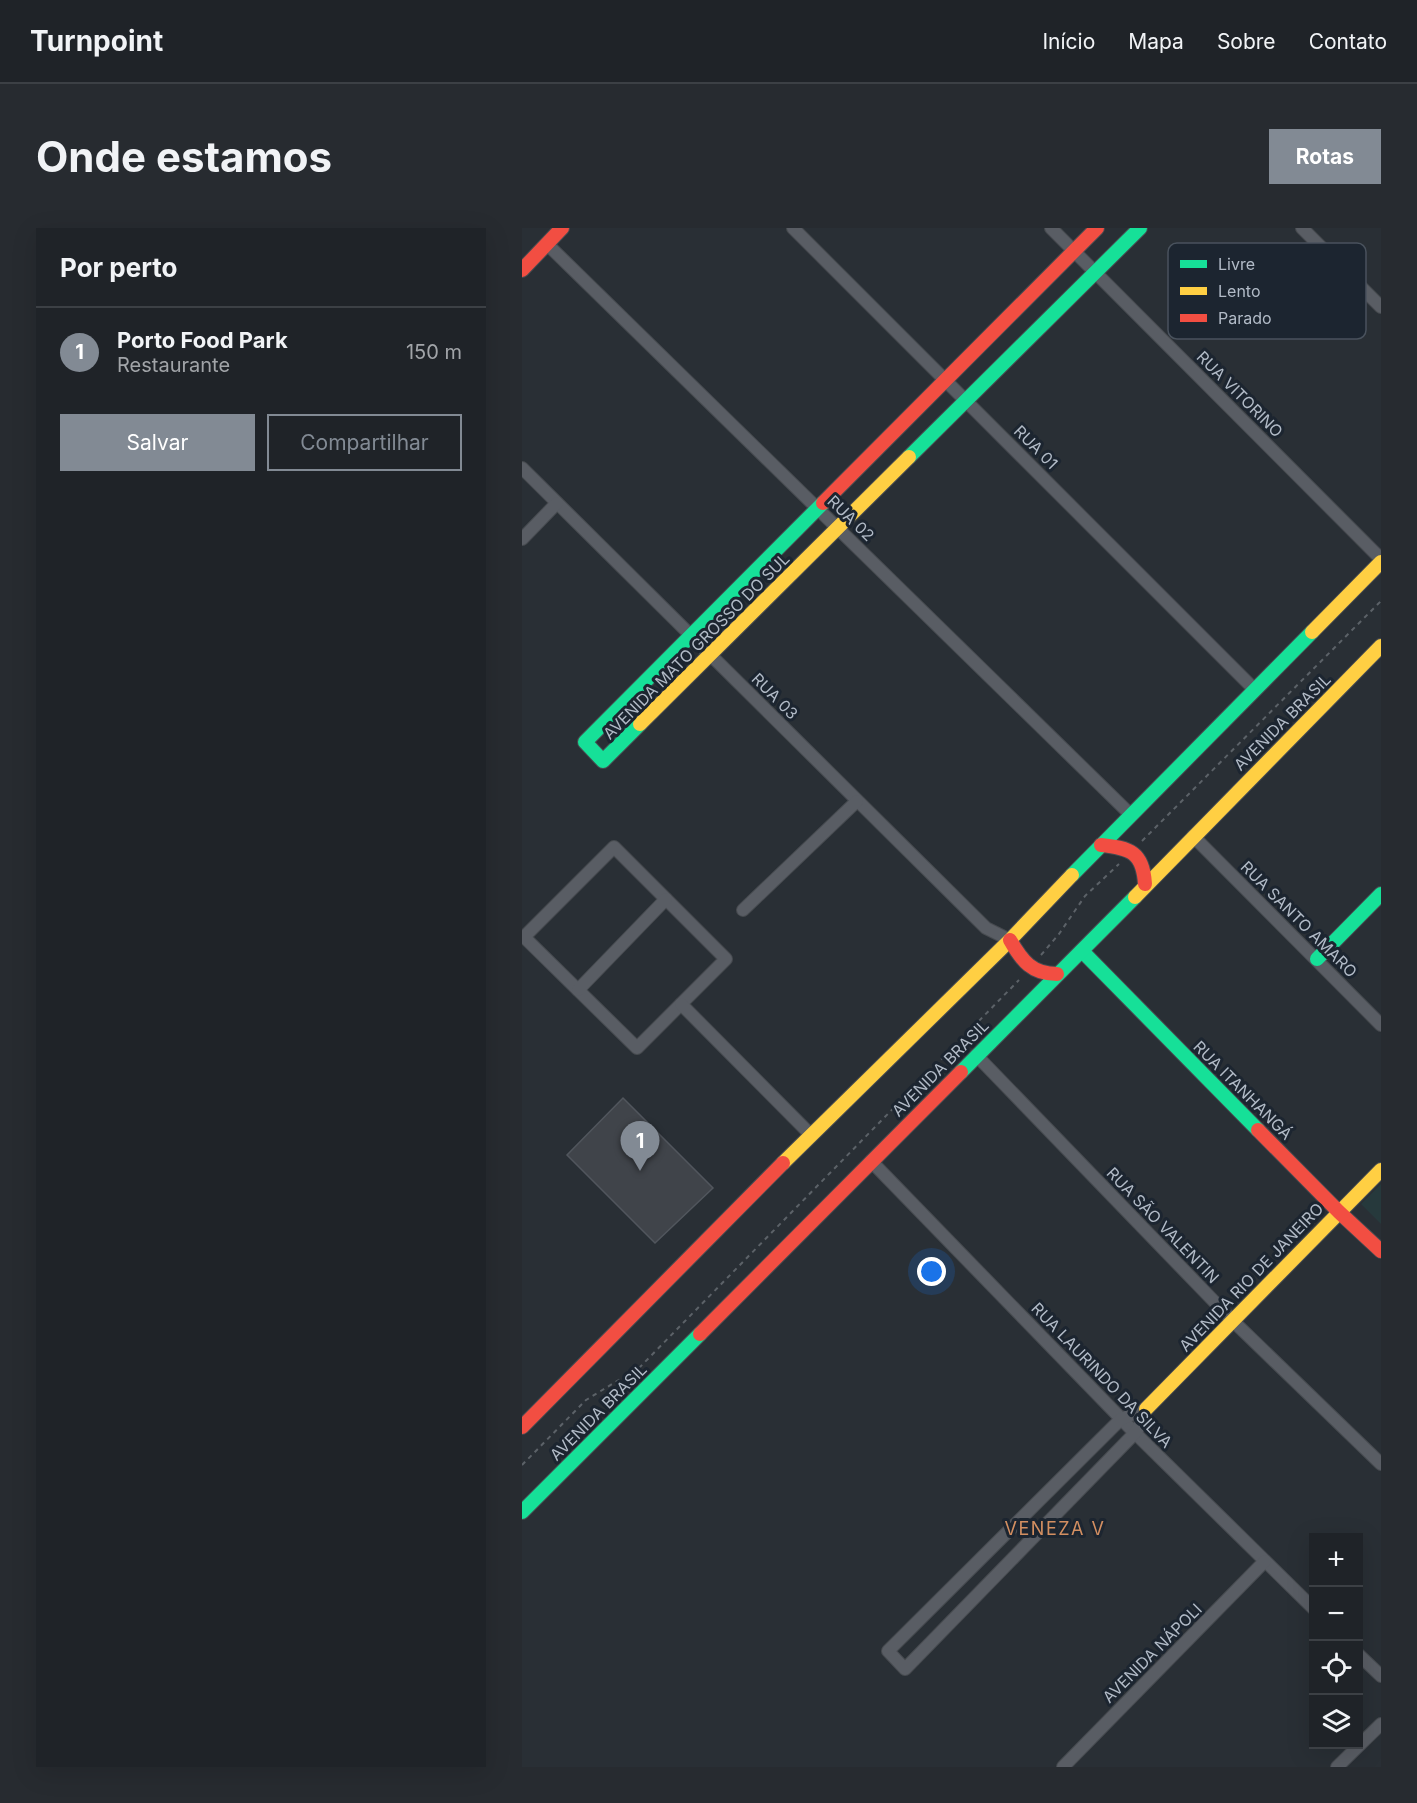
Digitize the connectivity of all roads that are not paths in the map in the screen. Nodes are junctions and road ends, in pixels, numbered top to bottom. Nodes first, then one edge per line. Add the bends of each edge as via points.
1 (562, 228) edge
2 (793, 228) edge
3 (1051, 228) edge
4 (1097, 228) edge
5 (1140, 228) edge
6 (1302, 228) edge
7 (1317, 243) edge
8 (547, 244) junction
9 (1074, 251) junction
10 (522, 270) edge
11 (1095, 272) junction
12 (1366, 292) edge
13 (1381, 307) edge
14 (945, 381) junction
15 (966, 401) junction
16 (522, 468) edge
17 (557, 503) junction
18 (818, 509) junction
19 (838, 529) junction
20 (522, 539) edge
21 (1381, 561) edge
22 (691, 636) junction
23 (1381, 646) edge
24 (710, 654) junction
25 (1255, 690) junction
26 (857, 801) junction
27 (1131, 815) junction
28 (1192, 836) junction
29 (1101, 845) junction
30 (1145, 884) junction
31 (1381, 894) edge
32 (666, 900) junction
33 (743, 910) dead end
34 (1010, 940) junction
35 (1082, 951) junction
36 (1317, 959) junction
37 (1057, 974) junction
38 (578, 990) junction
39 (681, 1004) junction
40 (1381, 1025) edge
41 (976, 1055) junction
42 (811, 1135) junction
43 (871, 1161) junction
44 (1381, 1170) edge
45 (1339, 1212) junction
46 (1381, 1251) edge
47 (1232, 1320) junction
48 (1146, 1409) junction
49 (1121, 1419) junction
50 (522, 1427) edge
51 (1135, 1433) junction
52 (1381, 1464) edge
53 (522, 1512) edge
54 (1265, 1562) junction
55 (1309, 1604) edge
56 (1363, 1658) edge
57 (1381, 1676) edge
58 (1381, 1724) edge
59 (1063, 1767) edge
60 (1338, 1767) edge

1 - 8 main road
2 - 14 street, RUA 01
3 - 9 street, RUA VITORINO
4 - 9 main road, AVENIDA MATO GROSSO DO SUL
5 - 11 main road, AVENIDA MATO GROSSO DO SUL
6 - 7 street
8 - 10 main road
8 - 18 street, RUA 02
9 - 11 street, RUA VITORINO
9 - 14 main road, AVENIDA MATO GROSSO DO SUL
11 - 15 main road, AVENIDA MATO GROSSO DO SUL
11 - 21 street, RUA VITORINO
12 - 13 street
14 - 15 street, RUA 01
14 - 18 main road, AVENIDA MATO GROSSO DO SUL
15 - 19 main road, AVENIDA MATO GROSSO DO SUL
15 - 25 street, RUA 01
16 - 17 street, RUA 03
17 - 20 street
17 - 22 street, RUA 03
18 - 19 street, RUA 02
18 - 22 main road, AVENIDA MATO GROSSO DO SUL
19 - 24 main road, AVENIDA MATO GROSSO DO SUL
19 - 27 street, RUA 02
21 - 25 main road
22 - 24 street, RUA 03
22 - 24 main road, AVENIDA MATO GROSSO DO SUL via 585,742 603,761
23 - 28 main road, AVENIDA BRASIL
24 - 26 street, RUA 03
25 - 27 main road
26 - 33 street
26 - 34 street, RUA 03 via 986,928
27 - 29 main road
28 - 30 main road, AVENIDA BRASIL
28 - 36 street, RUA SANTO AMARO
29 - 30 main road via 1132,852 1142,863
29 - 34 main road
30 - 35 main road, AVENIDA BRASIL
31 - 36 main road
32 - 38 street
32 - 38 street via 614,848 524,937
32 - 39 street via 726,959
34 - 37 main road via 1030,969
34 - 42 main road
35 - 37 main road, AVENIDA BRASIL
35 - 45 main road, RUA ITANHANGÁ
36 - 40 street, RUA SANTO AMARO
37 - 41 main road, AVENIDA BRASIL
38 - 39 street via 637,1048
39 - 42 street
41 - 43 main road, AVENIDA BRASIL
41 - 47 street, RUA SÃO VALENTIN
42 - 50 main road
43 - 49 street, RUA LAURINDO DA SILVA
43 - 53 main road, AVENIDA BRASIL
44 - 45 main road, AVENIDA RIO DE JANEIRO
45 - 46 main road, RUA ITANHANGÁ
45 - 47 main road, AVENIDA RIO DE JANEIRO
47 - 48 main road, AVENIDA RIO DE JANEIRO
47 - 52 street, RUA SÃO VALENTIN
48 - 49 street, AVENIDA RIO DE JANEIRO
48 - 51 street, AVENIDA RIO DE JANEIRO
49 - 51 street, RUA LAURINDO DA SILVA
49 - 51 street, AVENIDA RIO DE JANEIRO via 888,1651 905,1669
51 - 54 street, RUA LAURINDO DA SILVA
54 - 55 street, RUA LAURINDO DA SILVA
54 - 59 street, AVENIDA NÁPOLI
56 - 57 street
58 - 60 street

